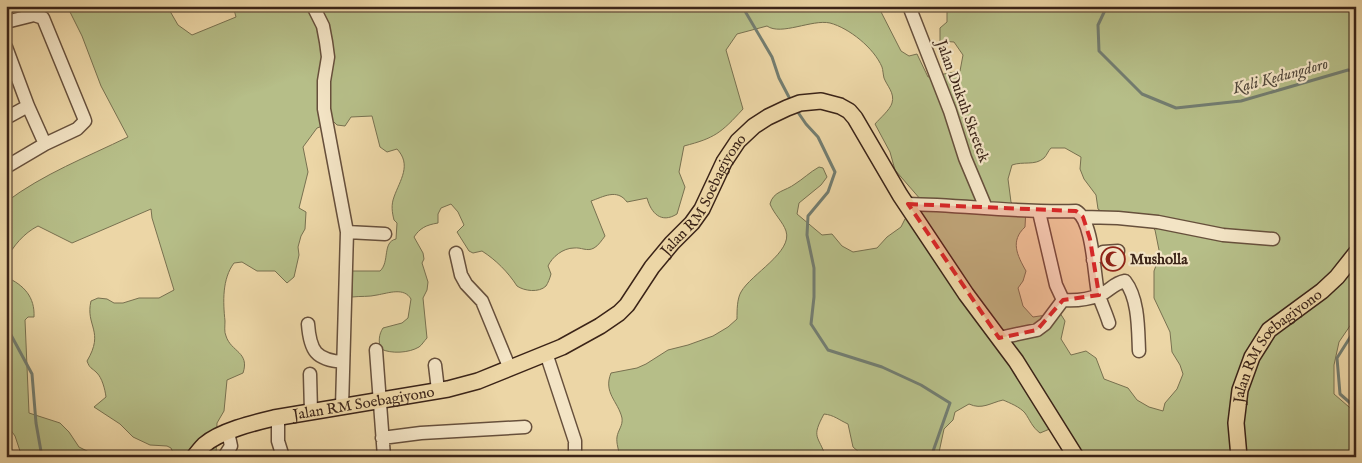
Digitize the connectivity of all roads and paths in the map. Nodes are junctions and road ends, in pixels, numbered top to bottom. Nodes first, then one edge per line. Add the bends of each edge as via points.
1 (313, 6) edge
2 (909, 6) edge
3 (6, 22) edge
4 (6, 47) edge
5 (10, 67) edge
6 (28, 106) junction
7 (6, 118) edge
8 (46, 144) junction
9 (6, 167) edge
10 (908, 204) junction
11 (986, 208) junction
12 (1039, 212) junction
13 (1083, 217) junction
14 (347, 232) junction
15 (385, 234) dead end
16 (1273, 239) dead end
17 (1118, 251) dead end
18 (1356, 253) edge
19 (456, 254) dead end
20 (1093, 260) junction
21 (1099, 295) junction
22 (1063, 300) junction
23 (1109, 323) dead end
24 (308, 324) dead end
25 (999, 338) junction
26 (376, 350) dead end
27 (1139, 351) dead end
28 (546, 353) junction
29 (343, 362) junction
30 (435, 365) dead end
31 (510, 368) junction
32 (310, 374) dead end
33 (438, 390) junction
34 (378, 401) junction
35 (342, 407) junction
36 (311, 412) junction
37 (278, 418) junction
38 (525, 427) dead end
39 (228, 432) junction
40 (382, 438) junction
41 (194, 457) edge
42 (224, 457) edge
43 (283, 457) edge
44 (384, 457) edge
45 (576, 457) edge
46 (1076, 457) edge
47 (1239, 457) edge

1 - 14 street via 323,26 326,42 324,109
2 - 11 street, Jalan Dukuh Skretek
3 - 8 street via 34,15 43,18 85,121 77,129
4 - 5 street
5 - 6 street
6 - 7 street
6 - 8 street
8 - 9 street
10 - 11 street
10 - 25 main road, Jalan RM Soebagiyono via 966,294
10 - 28 main road, Jalan RM Soebagiyono via 848,111 821,101 794,105 768,117 738,141 724,162 702,209 652,266 627,305 600,326
11 - 12 street
12 - 13 street via 1076,211
12 - 22 street via 1056,285
13 - 16 street via 1158,222 1223,235
13 - 20 street
14 - 15 street
14 - 29 street
17 - 20 street via 1103,252
18 - 47 main road, Jalan RM Soebagiyono via 1322,291 1268,330 1252,358 1240,390 1236,422
19 - 31 street via 461,275 482,301
20 - 21 street
21 - 22 street
21 - 23 street
21 - 27 street via 1120,282 1125,281 1128,285 1136,314
22 - 25 street via 1037,330
24 - 29 street via 309,338 316,354 328,361
25 - 46 main road, Jalan RM Soebagiyono
26 - 34 street
28 - 31 main road, Jalan RM Soebagiyono
28 - 45 street via 575,441
29 - 35 street
30 - 33 street
31 - 33 main road, Jalan RM Soebagiyono via 478,381
32 - 36 street
33 - 34 main road, Jalan RM Soebagiyono
34 - 35 main road, Jalan RM Soebagiyono
34 - 40 street
35 - 36 main road, Jalan RM Soebagiyono
36 - 37 main road, Jalan RM Soebagiyono
37 - 39 main road, Jalan RM Soebagiyono
37 - 43 street via 278,441
38 - 40 street
39 - 41 main road, Jalan RM Soebagiyono via 204,445
39 - 42 street via 232,446
40 - 44 street

